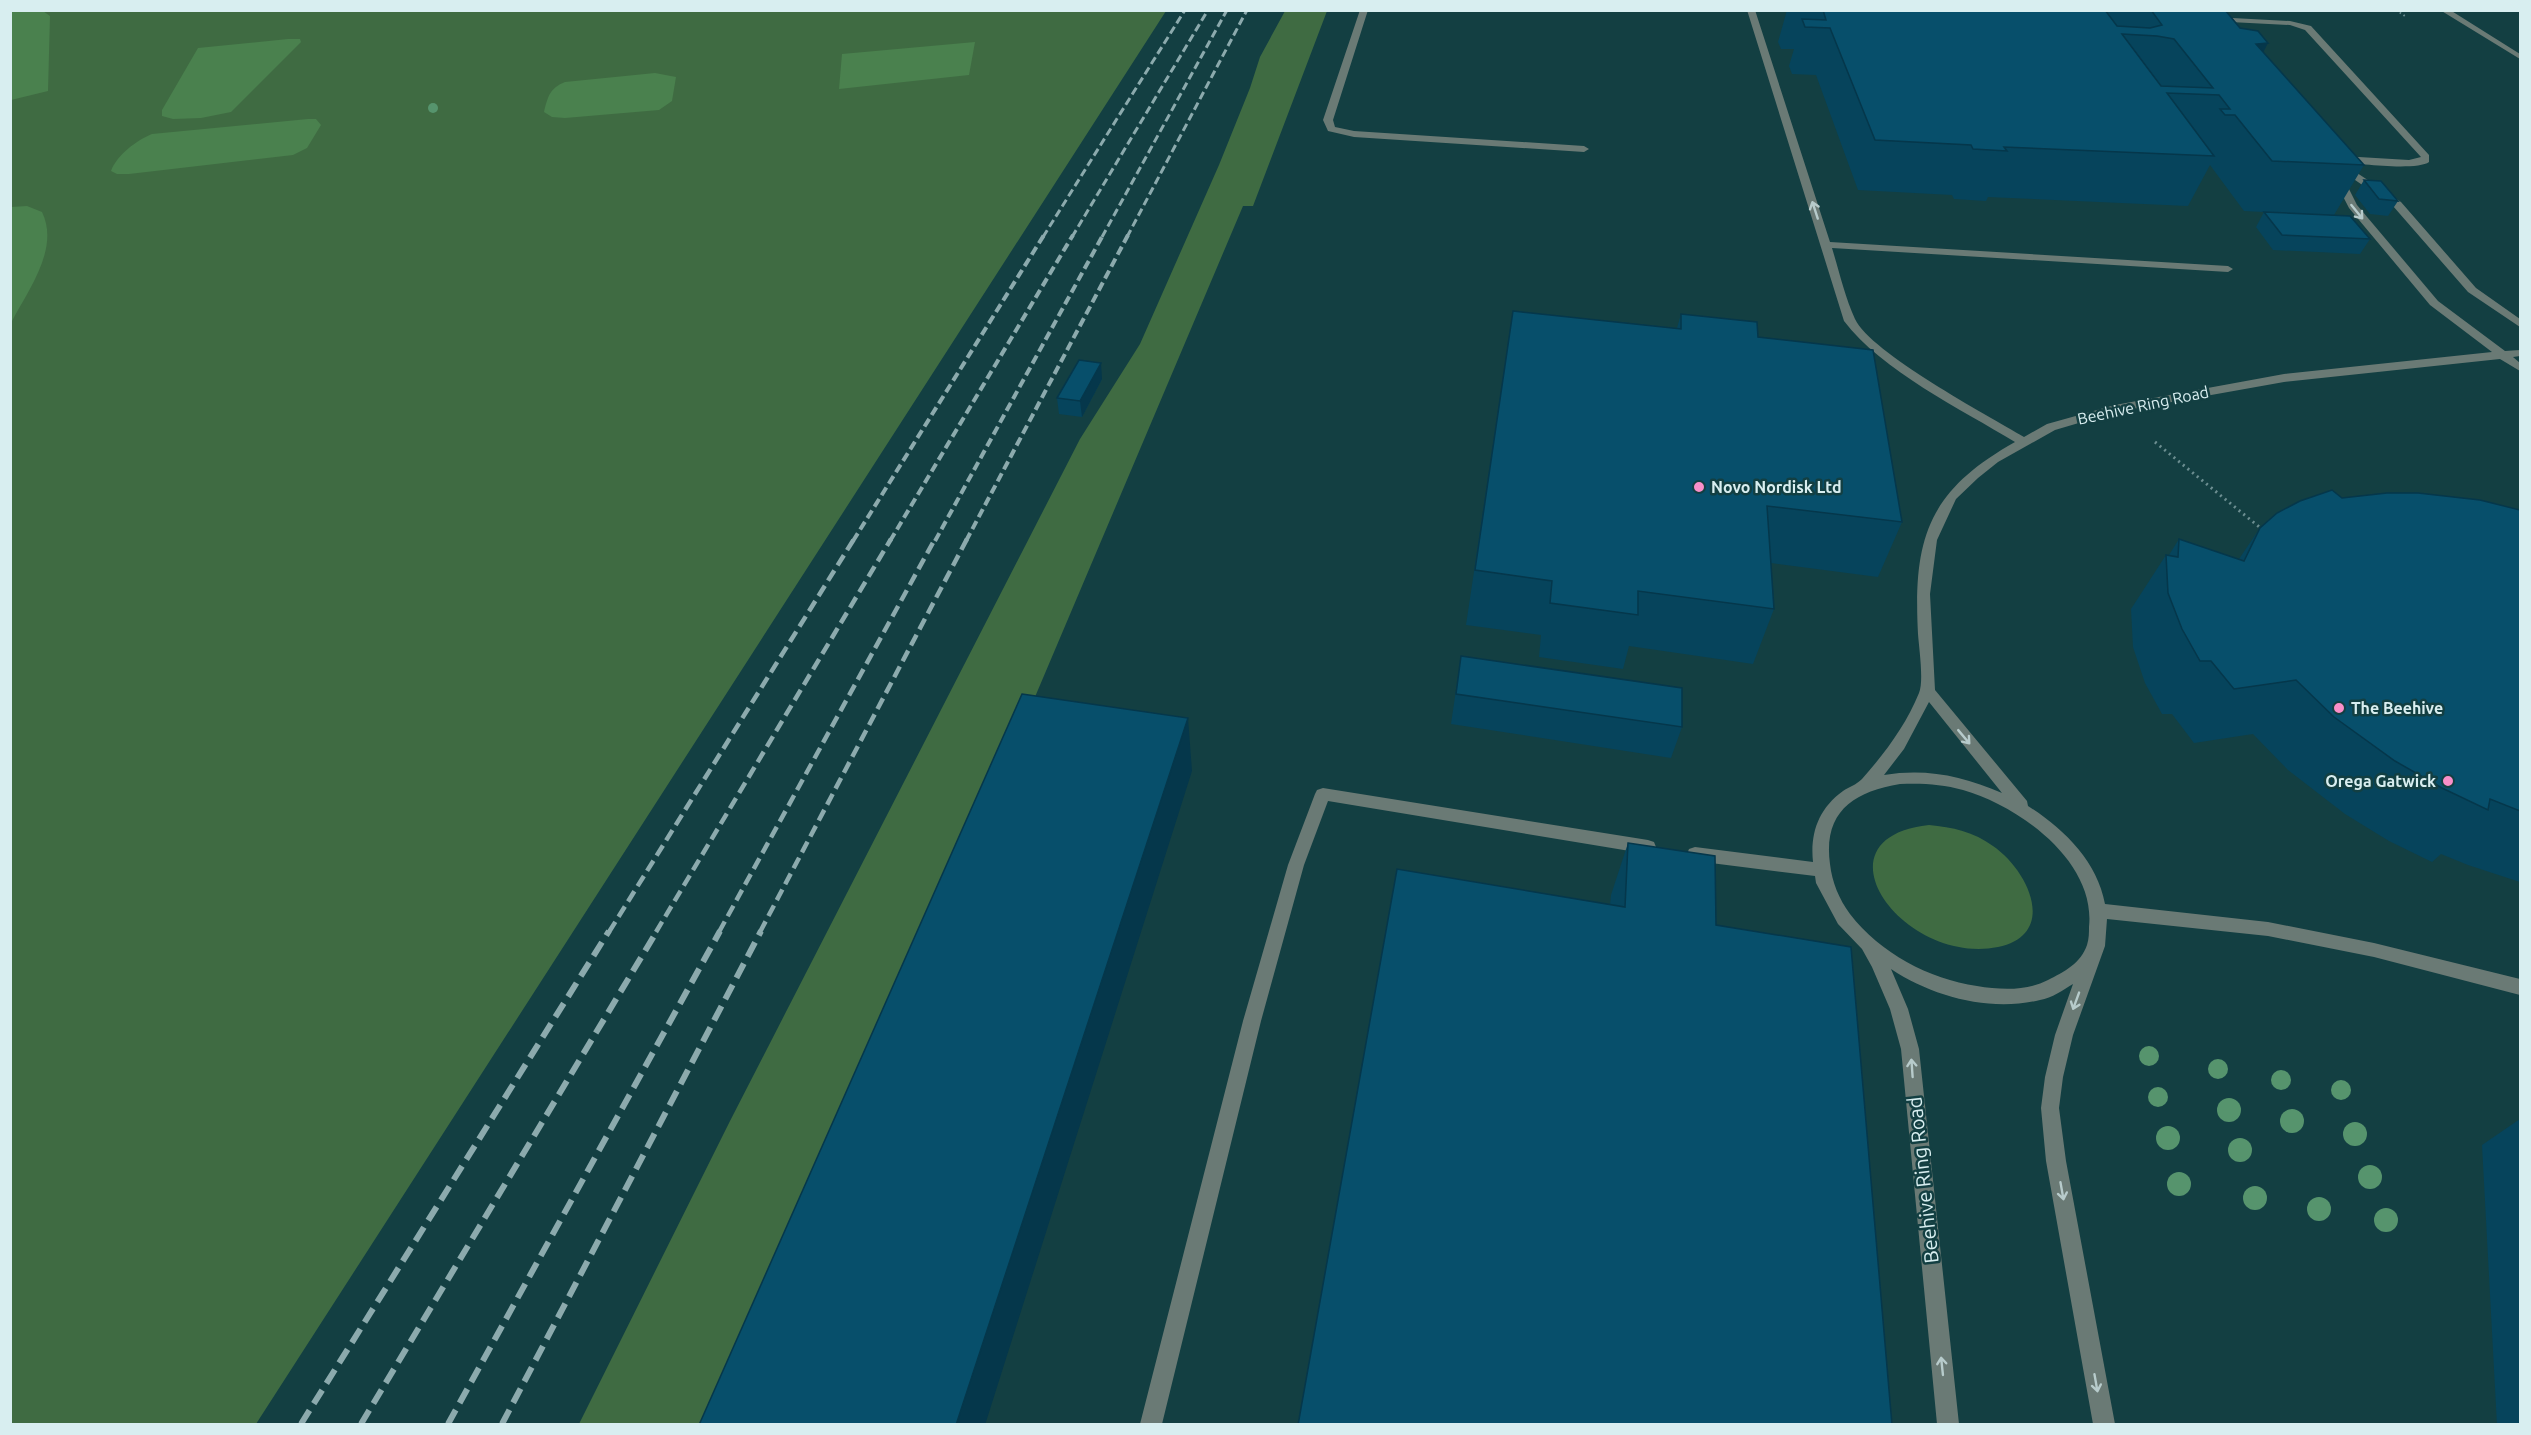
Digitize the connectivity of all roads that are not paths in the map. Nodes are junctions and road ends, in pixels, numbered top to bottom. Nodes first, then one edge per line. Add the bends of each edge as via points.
1 (1364, 10) edge
2 (1750, 10) edge
3 (2444, 10) edge
4 (2214, 27) edge
5 (2520, 57) edge
6 (1584, 149) dead end
7 (2334, 169) edge
8 (1826, 245) junction
9 (2228, 269) dead end
10 (2520, 324) edge
11 (2520, 353) edge
12 (2504, 355) junction
13 (2520, 368) edge
14 (2023, 442) junction
15 (1928, 691) junction
16 (1864, 787) junction
17 (2027, 812) junction
18 (1820, 870) junction
19 (2100, 911) junction
20 (1869, 945) junction
21 (2096, 946) junction
22 (2518, 988) edge
23 (1150, 1425) edge
24 (1948, 1425) edge
25 (2104, 1425) edge

1 - 6 street via 1328,120 1331,129 1354,134
8 -> 2 street
3 - 5 street
4 - 10 street via 2205,18 2290,23 2314,34 2426,157 2424,162 2409,163 2328,159 2397,204 2472,290
7 -> 12 street via 2353,206 2434,303
8 - 9 street
8 - 14 street via 1850,321 1859,333 1880,353
11 - 12 street, Beehive Ring Road
12 - 13 street
12 - 14 street, Beehive Ring Road via 2284,378 2115,409 2051,427
14 - 15 street, Beehive Ring Road via 1994,459 1951,497 1930,540 1923,594
15 - 16 street, Beehive Ring Road via 1899,745
15 -> 17 street, Beehive Ring Road
16 - 17 street, Beehive Ring Road via 1900,778 1942,780 1983,791
16 - 18 street, Beehive Ring Road via 1826,817 1820,835
17 - 19 street, Beehive Ring Road via 2075,857 2095,891
18 - 20 street, Beehive Ring Road via 1836,908
18 - 23 street via 1669,850 1323,794 1296,865 1254,1011
19 - 21 street, Beehive Ring Road
19 - 22 street via 2308,936
20 - 21 street, Beehive Ring Road via 1927,981 1978,996 2003,997 2028,996 2063,984 2078,973
24 -> 20 street, Beehive Ring Road via 1910,1049 1902,1012
21 -> 25 street, Beehive Ring Road via 2064,1035 2050,1108

